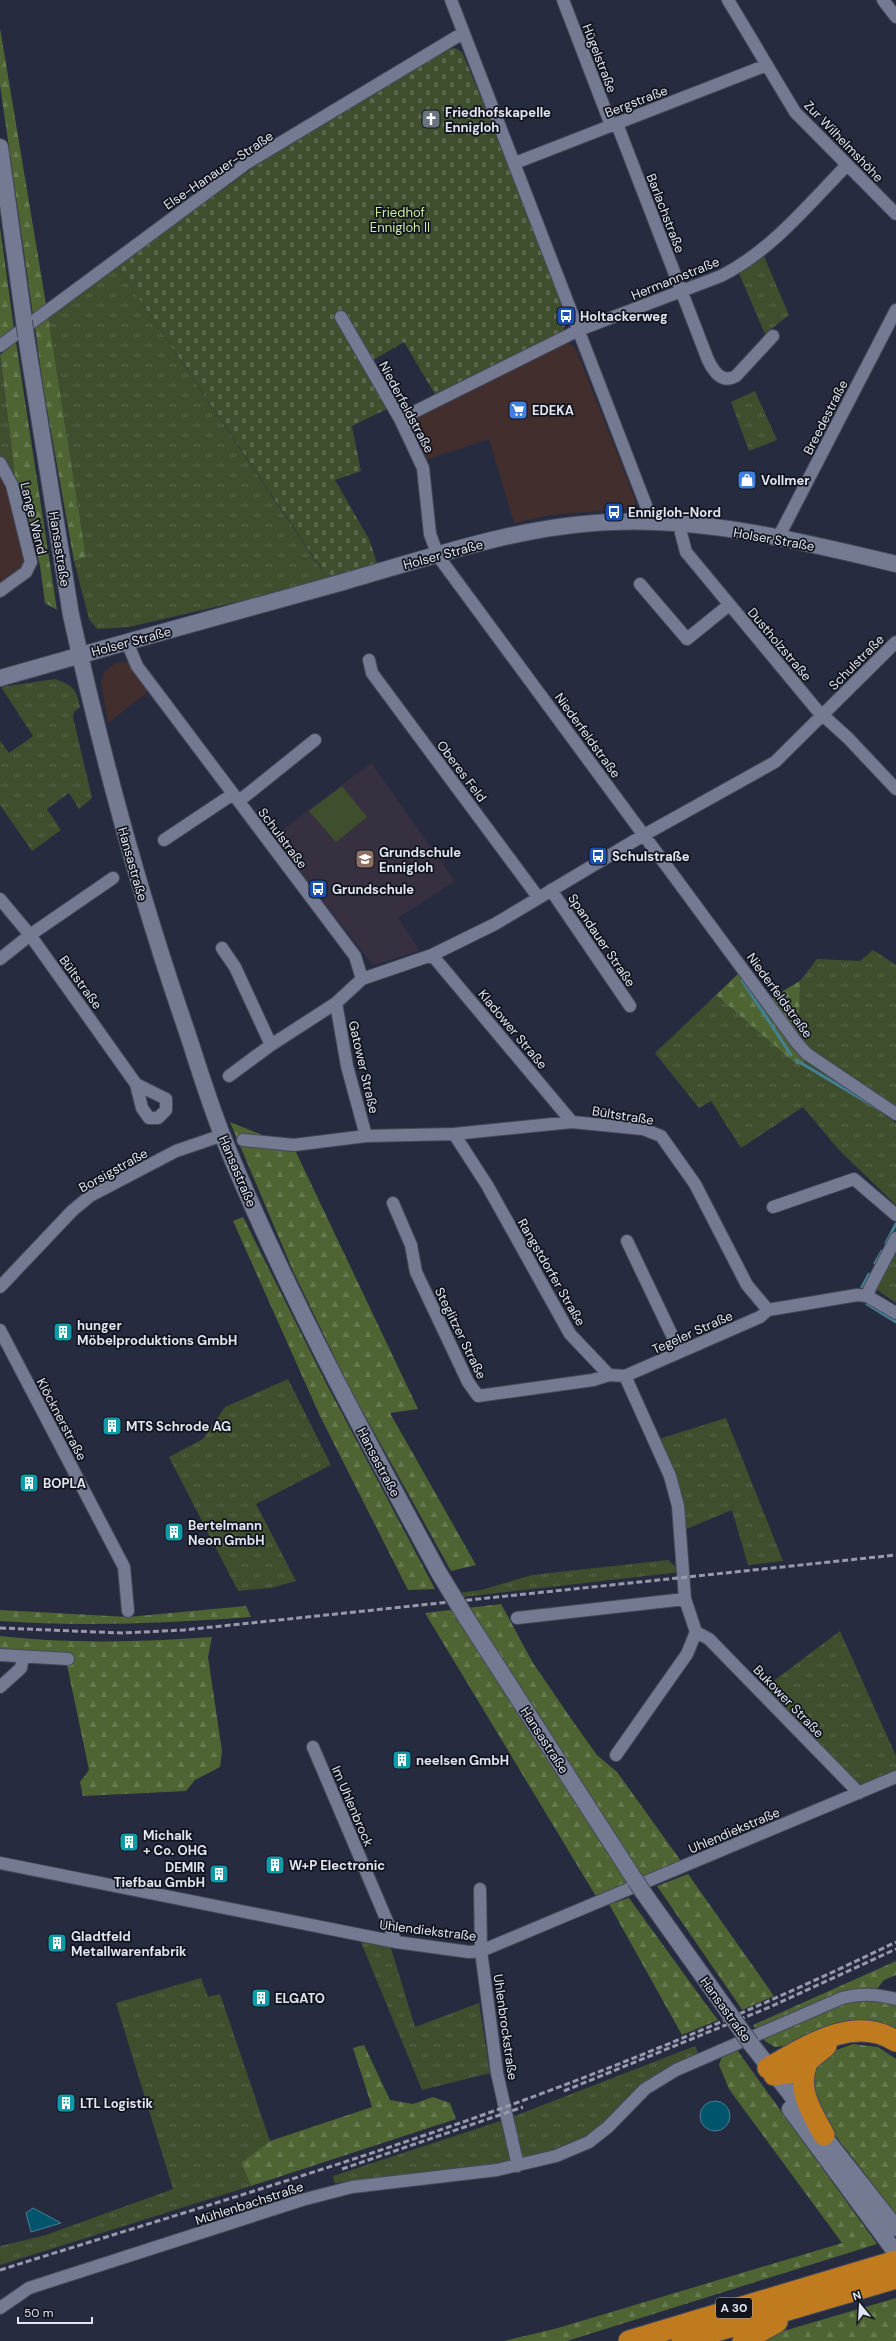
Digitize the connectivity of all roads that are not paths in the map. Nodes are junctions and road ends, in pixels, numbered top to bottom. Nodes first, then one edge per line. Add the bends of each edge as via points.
1 (451, 0) edge
2 (563, 0) edge
3 (728, 0) edge
4 (883, 0) edge
5 (896, 17) edge
6 (463, 33) junction
7 (767, 66) junction
8 (614, 124) junction
9 (0, 147) edge
10 (515, 163) junction
11 (847, 165) junction
12 (896, 214) edge
13 (681, 291) junction
14 (896, 310) edge
15 (341, 317) dead end
16 (579, 330) junction
17 (773, 336) dead end
18 (0, 346) edge
19 (400, 419) junction
20 (0, 463) edge
21 (652, 521) junction
22 (681, 523) junction
23 (778, 538) junction
24 (438, 556) junction
25 (896, 564) edge
26 (640, 584) dead end
27 (0, 591) edge
28 (729, 605) junction
29 (127, 642) junction
30 (896, 642) edge
31 (80, 655) junction
32 (369, 660) dead end
33 (0, 678) edge
34 (822, 715) junction
35 (315, 740) dead end
36 (896, 789) edge
37 (236, 798) junction
38 (644, 835) junction
39 (164, 840) dead end
40 (113, 878) dead end
41 (551, 890) junction
42 (538, 898) junction
43 (0, 899) edge
44 (30, 934) junction
45 (222, 948) dead end
46 (432, 955) junction
47 (0, 959) edge
48 (362, 979) junction
49 (336, 1003) junction
50 (630, 1006) dead end
51 (271, 1045) junction
52 (228, 1076) dead end
53 (136, 1084) dead end
54 (896, 1114) edge
55 (572, 1122) junction
56 (454, 1134) junction
57 (223, 1135) junction
58 (366, 1136) junction
59 (243, 1140) dead end
60 (393, 1203) dead end
61 (773, 1207) dead end
62 (896, 1215) edge
63 (896, 1238) edge
64 (627, 1242) dead end
65 (0, 1287) edge
66 (868, 1296) junction
67 (768, 1310) junction
68 (896, 1313) edge
69 (0, 1330) edge
70 (680, 1352) junction
71 (608, 1375) junction
72 (625, 1376) junction
73 (684, 1599) junction
74 (128, 1611) dead end
75 (517, 1618) dead end
76 (696, 1632) junction
77 (0, 1655) edge
78 (23, 1657) junction
79 (68, 1658) dead end
80 (0, 1687) edge
81 (313, 1747) dead end
82 (616, 1755) dead end
83 (896, 1777) edge
84 (859, 1793) junction
85 (0, 1863) edge
86 (480, 1890) dead end
87 (396, 1942) junction
88 (481, 1951) junction
89 (896, 1999) edge
90 (896, 2042) edge
91 (896, 2049) edge
92 (807, 2063) junction
93 (771, 2071) junction
94 (824, 2135) junction
95 (518, 2166) junction
96 (893, 2224) edge
97 (896, 2253) edge
98 (896, 2261) edge
99 (838, 2276) junction
100 (896, 2278) edge
101 (864, 2287) junction
102 (0, 2308) edge
103 (629, 2341) edge
104 (682, 2341) edge
105 (743, 2341) edge

1 - 6 street
2 - 8 street, Hügelstraße
3 - 7 street, Zur Wilhelmshöhe
4 - 5 street
6 - 10 street
6 - 18 street, Else-Hanauer-Straße via 247,163
7 - 8 street, Bergstraße
7 - 11 street, Zur Wilhelmshöhe via 795,112
8 - 10 street, Bergstraße
8 - 13 street, Barlachstraße
9 - 31 main road, Hansastraße via 25,328 70,608
10 - 16 street
11 - 12 street, Zur Wilhelmshöhe
11 - 13 street, Hermannstraße via 752,258 721,276
13 - 16 street, Hermannstraße
13 - 17 street, Barlachstraße via 708,360 719,376 731,379 736,376
14 - 23 street, Breedestraße
15 - 19 street, Niederfeldstraße
16 - 19 street, Hermannstraße
16 - 21 street
19 - 24 street, Niederfeldstraße via 423,468 430,534
20 - 27 street, Lange Wand via 12,485 31,562 26,572
21 - 22 main road, Holser Straße
21 - 24 main road, Holser Straße via 589,523 545,529
22 - 23 main road, Holser Straße
22 - 28 street, Dustholzstraße via 686,552
23 - 25 main road, Holser Straße
24 - 29 main road, Holser Straße
24 - 38 street, Niederfeldstraße
26 - 28 street via 687,639
28 - 34 street, Dustholzstraße
29 - 31 main road, Holser Straße
29 - 37 street, Schulstraße via 137,666
30 - 34 street, Schulstraße
31 - 33 main road, Holser Straße
31 - 57 main road, Hansastraße via 107,773 134,869
32 - 42 street, Oberes Feld via 372,673
34 - 36 street, Dustholzstraße via 848,738
34 - 38 street, Schulstraße via 775,762
35 - 37 street
37 - 39 street
37 - 48 street, Schulstraße via 355,956
38 - 41 street, Schulstraße
38 - 54 street, Niederfeldstraße via 804,1051
40 - 44 street
41 - 42 street, Schulstraße
41 - 50 street, Spandauer Straße
42 - 46 street, Schulstraße via 495,924
43 - 44 street, Bültstraße
44 - 47 street
44 - 53 street, Bültstraße
45 - 51 street via 235,967
46 - 48 street, Schulstraße
46 - 55 street, Kladower Straße
48 - 49 street, Schulstraße
49 - 51 street
49 - 58 street, Gatower Straße via 347,1066
51 - 52 street
55 - 56 street, Bültstraße
55 - 67 street, Bültstraße via 643,1129 661,1136 695,1184 747,1285
56 - 58 street, Bültstraße
56 - 71 street, Rangstdorfer Straße via 487,1185 570,1334
57 - 65 street, Borsigstraße via 176,1151 90,1196 72,1210
57 - 93 main road, Hansastraße, bridge via 267,1240 337,1385 439,1573 639,1886
58 - 59 street, Bültstraße via 294,1144
60 - 71 street, Steglitzer Straße via 411,1245 416,1272 468,1382 478,1396 593,1380
61 - 62 street via 854,1179
63 - 66 street
64 - 70 street
66 - 67 street via 857,1295
66 - 68 street
67 - 70 street, Tegeler Straße via 760,1317
69 - 74 street, Klöcknerstraße via 124,1567
70 - 72 street, Tegeler Straße
71 - 72 street
72 - 73 street via 670,1476 678,1506
73 - 75 street
73 - 76 street
76 - 82 street via 687,1654
76 - 84 street, Bukower Straße via 709,1639
77 - 78 street
78 - 79 street
78 - 80 street via 21,1668
81 - 87 street, Im Uhlenbrock
83 - 84 street, Uhlendiekstraße
84 - 88 street, Uhlendiekstraße
85 - 87 street, Uhlendiekstraße
86 - 88 street, Uhlenbrockstraße
87 - 88 street, Uhlendiekstraße via 469,1952
88 - 95 street, Uhlenbrockstraße via 498,2073
89 - 95 street, Mühlenbachstraße via 878,1994 842,1998 711,2054 676,2070 645,2089 608,2127 589,2142 556,2156
90 - 93 highway via 877,2033 860,2030 844,2032 813,2044
91 - 92 highway via 874,2038 856,2036 838,2040 824,2047
92 - 93 highway via 794,2072
92 - 94 highway via 802,2085
93 - 94 main road, Hansastraße
93 - 97 main road, Hansastraße via 791,2111
94 - 96 main road, Hansastraße
95 - 102 street, Mühlenbachstraße via 352,2187 302,2200 29,2288
97 - 99 highway
98 - 99 highway, A 30
99 - 103 highway, A 30
100 - 101 highway, A 30
101 - 104 highway, A 30
101 - 105 highway via 766,2326

